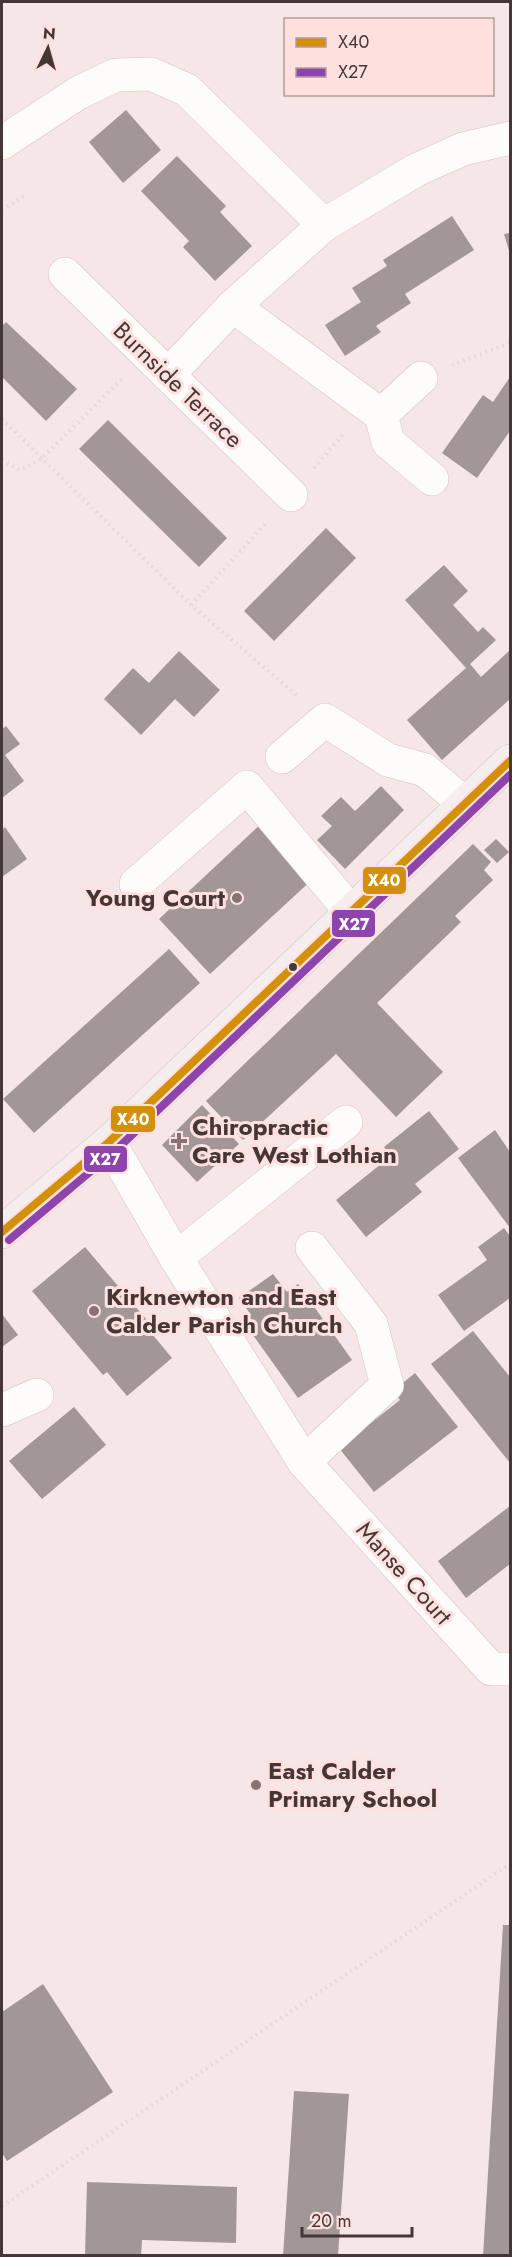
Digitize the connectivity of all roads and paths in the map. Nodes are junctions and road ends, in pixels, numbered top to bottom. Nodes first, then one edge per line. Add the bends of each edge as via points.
1 (510, 138) edge
2 (2, 143) edge
3 (24, 196) dead end
4 (2, 210) edge
5 (324, 225) junction
6 (65, 274) dead end
7 (233, 306) junction
8 (510, 344) edge
9 (157, 364) junction
10 (421, 378) joint
11 (381, 415) junction
12 (2, 419) edge
13 (2, 460) edge
14 (40, 460) junction
15 (432, 479) dead end
16 (291, 495) dead end
17 (325, 720) junction
18 (282, 757) dead end
19 (507, 771) edge
20 (465, 804) junction
21 (136, 884) dead end
22 (351, 912) junction
23 (346, 1122) dead end
24 (109, 1142) junction
25 (2, 1232) edge
26 (312, 1248) dead end
27 (176, 1258) junction
28 (37, 1395) dead end
29 (2, 1410) edge
30 (304, 1462) junction
31 (510, 1669) edge
32 (510, 1864) edge
33 (2, 2206) edge

1 - 5 street via 463,149 416,170
2 - 5 street via 78,93 116,75 151,74 187,90
3 - 4 path
5 - 7 street
6 - 9 street, Burnside Terrace
7 - 9 street
7 - 11 street
8 - 10 path
9 - 14 path
9 - 16 street, Burnside Terrace
10 - 11 street
11 - 15 street via 388,442
12 - 14 path
13 - 14 path via 20,470
14 - 17 path via 191,605
17 - 18 street
17 - 20 street via 388,760 425,770
19 - 20 main road
20 - 22 main road
21 - 22 street via 247,787
22 - 24 main road
23 - 27 street
24 - 25 main road
24 - 27 street, Manse Court
26 - 30 street via 371,1324 387,1385
27 - 30 street, Manse Court
28 - 29 street
30 - 31 street, Manse Court via 491,1669
32 - 33 path

